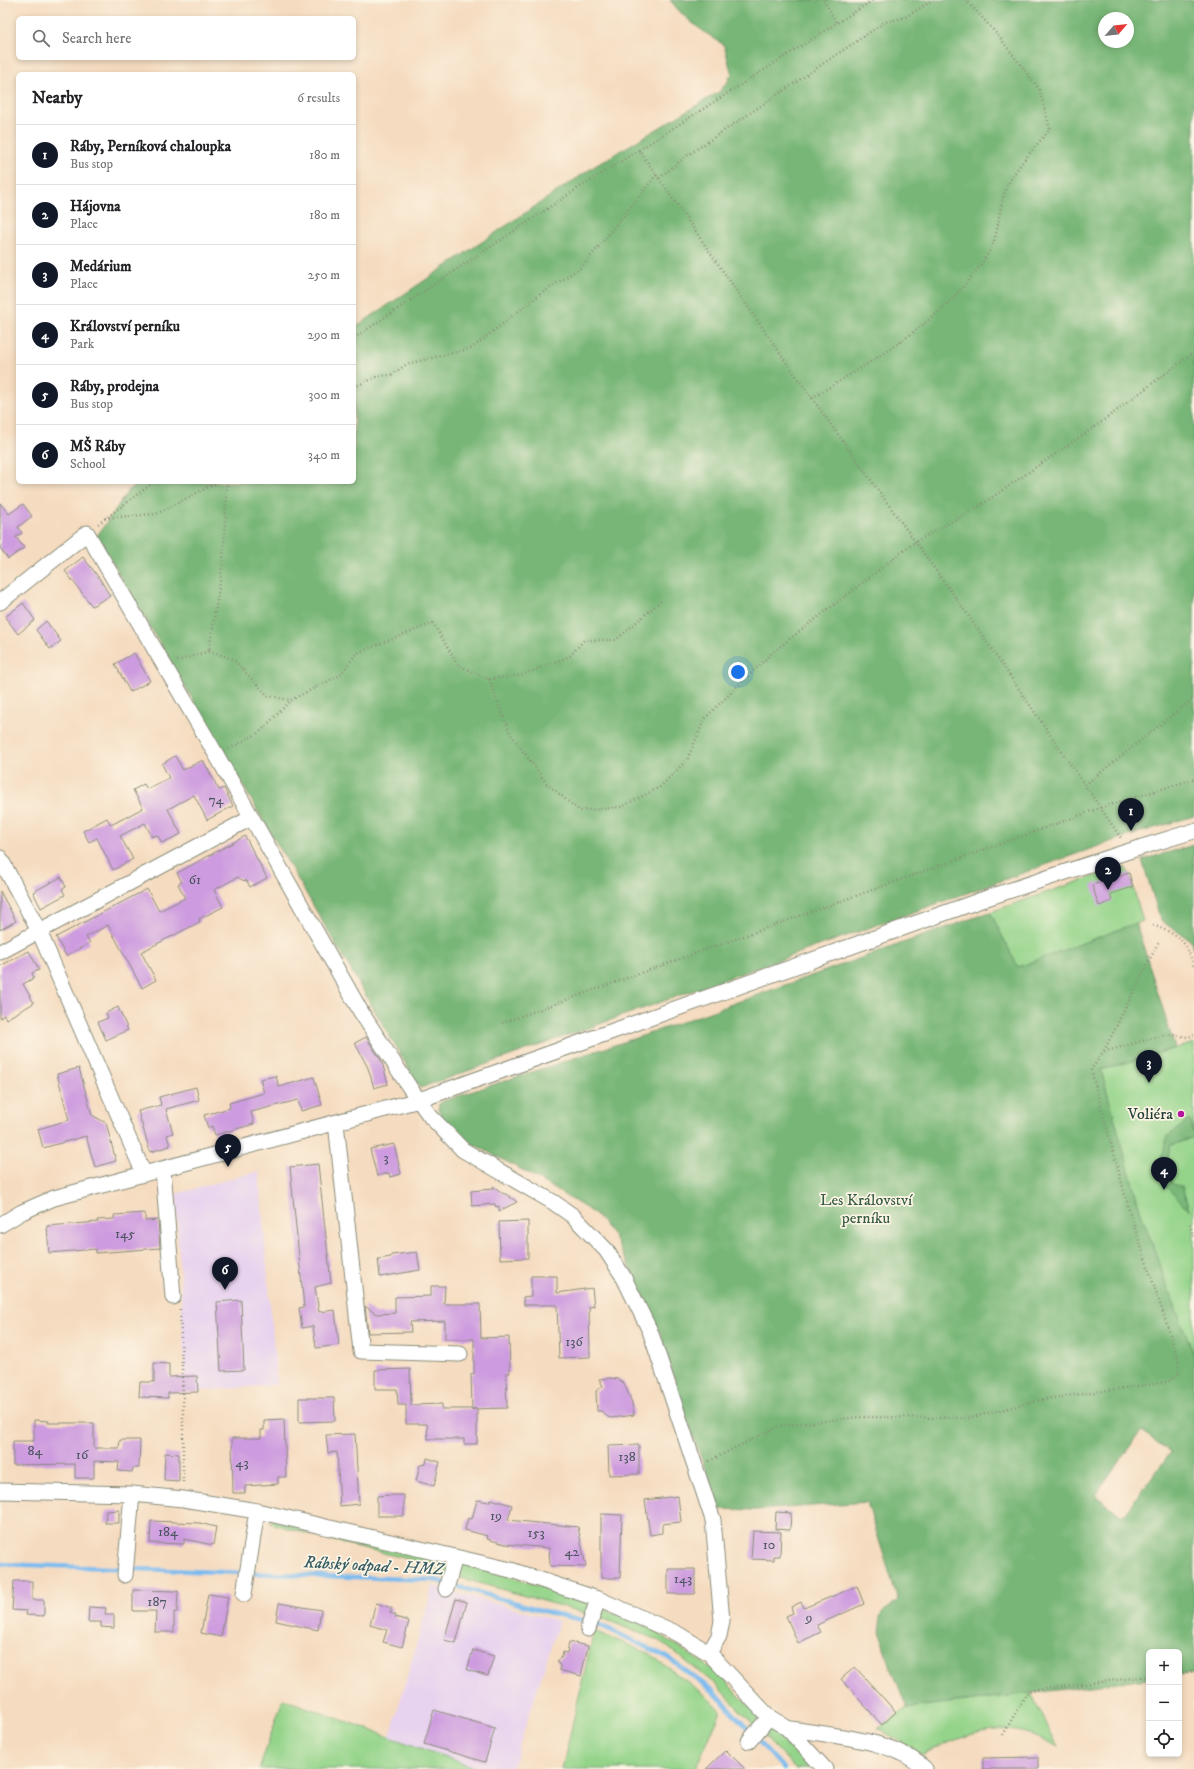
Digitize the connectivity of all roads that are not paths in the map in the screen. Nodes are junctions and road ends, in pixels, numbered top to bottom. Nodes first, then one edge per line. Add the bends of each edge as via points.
1 (0, 602) edge
2 (251, 818) junction
3 (1194, 831) edge
4 (0, 858) edge
5 (39, 931) junction
6 (0, 952) edge
7 (420, 1100) junction
8 (336, 1123) junction
9 (163, 1168) junction
10 (144, 1174) junction
11 (0, 1225) edge
12 (173, 1291) road end
13 (460, 1354) dead end
14 (0, 1490) edge
15 (132, 1494) junction
16 (257, 1511) junction
17 (455, 1557) junction
18 (125, 1575) dead end
19 (245, 1588) dead end
20 (446, 1589) dead end
21 (596, 1605) junction
22 (588, 1629) dead end
23 (709, 1653) junction
24 (764, 1722) junction
25 (787, 1728) junction
26 (749, 1741) dead end
27 (825, 1769) edge
28 (925, 1769) edge

1 - 2 street via 87,534
2 - 5 street
2 - 7 street via 361,1012
3 - 7 street via 980,900
4 - 5 street
5 - 6 street
5 - 10 street
7 - 8 street
7 - 23 street via 440,1128 463,1150 573,1216 606,1250 626,1284 650,1331 713,1520 722,1621 719,1636
8 - 9 street
8 - 13 street via 361,1351
9 - 10 street
9 - 12 street
10 - 11 street via 54,1198
14 - 15 street
15 - 16 street
15 - 18 street
16 - 17 street
16 - 19 street
17 - 20 street
17 - 21 street via 510,1570
21 - 22 street
21 - 23 street via 676,1633
23 - 24 street
24 - 25 street
24 - 26 street
25 - 27 street
25 - 28 street via 882,1744 900,1752

